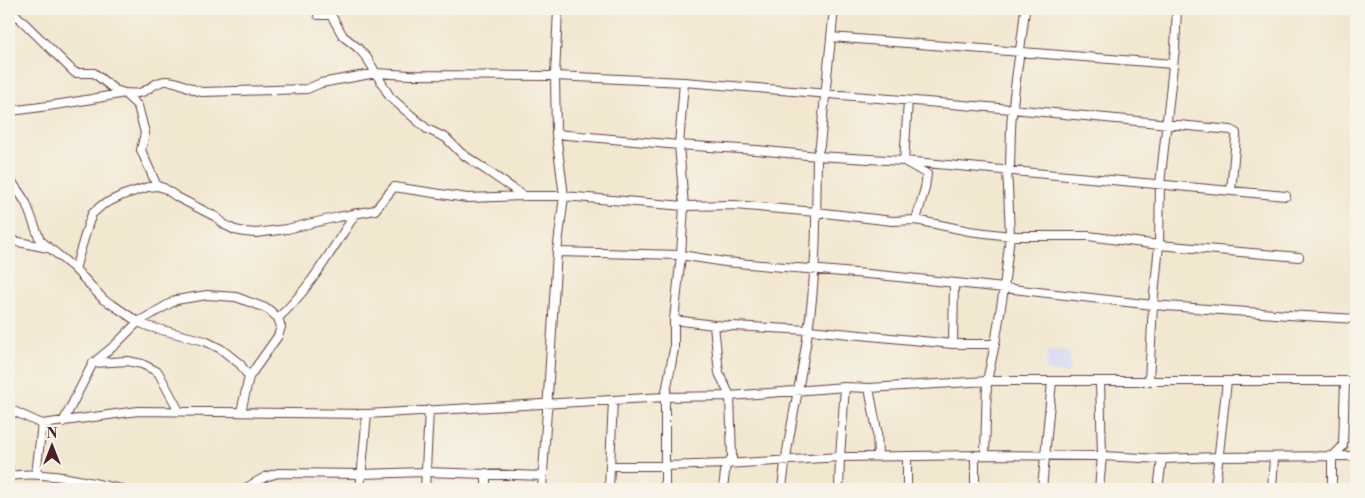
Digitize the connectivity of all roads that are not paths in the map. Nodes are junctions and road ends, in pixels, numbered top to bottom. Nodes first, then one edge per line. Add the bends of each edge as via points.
1 (10, 9) edge
2 (318, 9) edge
3 (558, 9) edge
4 (834, 9) edge
5 (1024, 9) edge
6 (1177, 9) edge
7 (831, 37) junction
8 (1019, 52) junction
9 (1173, 64) junction
10 (376, 73) junction
11 (556, 76) junction
12 (684, 82) junction
13 (124, 93) junction
14 (825, 94) junction
15 (908, 101) junction
16 (1012, 109) junction
17 (9, 111) edge
18 (1166, 125) junction
19 (556, 134) junction
20 (679, 145) junction
21 (817, 156) junction
22 (904, 161) junction
23 (1007, 172) junction
24 (9, 178) edge
25 (1160, 184) junction
26 (157, 186) junction
27 (1231, 191) junction
28 (524, 196) junction
29 (564, 196) junction
30 (1286, 196) dead end
31 (684, 206) junction
32 (816, 212) junction
33 (356, 213) junction
34 (916, 220) junction
35 (1010, 236) junction
36 (9, 240) edge
37 (1159, 245) junction
38 (48, 248) junction
39 (557, 252) junction
40 (681, 255) junction
41 (1299, 257) dead end
42 (76, 269) junction
43 (815, 269) junction
44 (954, 283) junction
45 (1004, 288) junction
46 (1153, 306) junction
47 (278, 318) junction
48 (1356, 319) edge
49 (674, 320) junction
50 (138, 322) junction
51 (714, 325) junction
52 (809, 330) junction
53 (953, 344) junction
54 (995, 344) junction
55 (93, 363) junction
56 (249, 377) junction
57 (986, 381) junction
58 (1052, 381) junction
59 (1100, 381) junction
60 (1149, 381) junction
61 (1227, 381) junction
62 (1345, 381) junction
63 (1356, 381) edge
64 (845, 387) junction
65 (869, 388) junction
66 (798, 390) junction
67 (730, 396) junction
68 (665, 397) junction
69 (613, 400) junction
70 (548, 404) junction
71 (9, 409) edge
72 (429, 410) junction
73 (179, 411) junction
74 (241, 412) junction
75 (367, 414) junction
76 (62, 422) junction
77 (42, 424) junction
78 (975, 455) junction
79 (985, 455) junction
80 (1045, 455) junction
81 (907, 456) junction
82 (1102, 456) junction
83 (1356, 456) edge
84 (840, 457) junction
85 (878, 457) junction
86 (1218, 457) junction
87 (1274, 457) junction
88 (1332, 457) junction
89 (1162, 459) junction
90 (784, 461) junction
91 (726, 464) junction
92 (611, 466) junction
93 (665, 466) junction
94 (425, 472) junction
95 (486, 473) junction
96 (36, 474) junction
97 (362, 474) junction
98 (9, 476) edge
99 (543, 476) junction
100 (122, 489) edge
101 (244, 489) edge
102 (360, 489) edge
103 (425, 489) edge
104 (486, 489) edge
105 (542, 489) edge
106 (609, 489) edge
107 (665, 489) edge
108 (723, 489) edge
109 (782, 489) edge
110 (840, 489) edge
111 (907, 489) edge
112 (975, 489) edge
113 (1042, 489) edge
114 (1099, 489) edge
115 (1158, 489) edge
116 (1215, 489) edge
117 (1272, 489) edge
118 (1332, 489) edge

1 - 13 street via 74,73 94,73
2 - 10 street via 318,15 331,15 342,36 358,48
3 - 11 street
4 - 7 street
5 - 8 street
6 - 9 street
7 - 8 street
7 - 14 street
8 - 9 street
8 - 16 street
9 - 18 street
10 - 11 street
10 - 13 street via 300,90 202,92 168,80 141,92
10 - 28 street via 390,97 422,125 446,138 461,153
11 - 12 street
11 - 19 street
12 - 14 street
12 - 20 street
13 - 17 street
13 - 26 street via 138,106 145,133 141,150
14 - 15 street
14 - 21 street
15 - 16 street
15 - 22 street
16 - 18 street
16 - 23 street
18 - 25 street
18 - 27 street via 1236,132
19 - 20 street
19 - 29 street
20 - 21 street
20 - 31 street
21 - 22 street
21 - 32 street
22 - 23 street
22 - 34 street via 927,174
23 - 25 street
23 - 35 street
24 - 38 street via 26,203 40,240
25 - 27 street
25 - 37 street
26 - 33 street via 234,230 245,232 287,228
26 - 42 street via 123,195 92,214
27 - 30 street
28 - 29 street
28 - 33 street via 467,198 394,187 374,210
29 - 31 street
29 - 39 street
31 - 32 street via 734,204
31 - 40 street
32 - 34 street via 892,222
32 - 43 street
33 - 47 street via 311,282
34 - 35 street
35 - 37 street via 1088,236
35 - 45 street
36 - 38 street
37 - 41 street
37 - 46 street
38 - 42 street
39 - 40 street
39 - 70 street
40 - 43 street
40 - 49 street
42 - 50 street via 104,300
43 - 44 street
43 - 52 street
44 - 45 street
44 - 53 street
45 - 46 street
45 - 54 street
46 - 48 street
46 - 60 street
47 - 50 street via 268,309 236,297 207,295 176,300
47 - 56 street via 281,327 278,336
49 - 51 street
49 - 68 street via 674,349
50 - 55 street
50 - 56 street via 205,341 240,364
51 - 52 street
51 - 67 street via 719,374
52 - 53 street
52 - 66 street
53 - 54 street
54 - 57 street
55 - 73 street via 128,361 158,372
55 - 76 street
56 - 74 street
57 - 58 street
57 - 65 street
57 - 79 street
58 - 59 street
58 - 80 street
59 - 60 street
59 - 82 street
60 - 61 street
61 - 62 street
61 - 86 street
62 - 63 street
62 - 88 street via 1343,446
64 - 65 street
64 - 66 street
64 - 84 street
65 - 85 street via 877,430
66 - 67 street
66 - 90 street
67 - 68 street
67 - 91 street via 732,458
68 - 69 street
68 - 93 street
69 - 70 street
69 - 92 street
70 - 72 street
70 - 99 street
71 - 77 street
72 - 75 street
72 - 94 street
73 - 74 street
73 - 76 street via 138,411
74 - 75 street
75 - 97 street
76 - 77 street
77 - 96 street
78 - 79 street
78 - 81 street
78 - 112 street
79 - 80 street
80 - 82 street
80 - 113 street
81 - 85 street
81 - 111 street
82 - 89 street
82 - 114 street
83 - 88 street
84 - 85 street
84 - 90 street
84 - 110 street
86 - 87 street
86 - 89 street
86 - 116 street
87 - 88 street
87 - 117 street
88 - 118 street
89 - 115 street
90 - 91 street
90 - 109 street
91 - 93 street
91 - 108 street
92 - 93 street
92 - 106 street
93 - 107 street
94 - 95 street
94 - 97 street
94 - 103 street
95 - 99 street
95 - 104 street
96 - 98 street
96 - 100 street
97 - 101 street via 278,473
97 - 102 street
99 - 105 street

